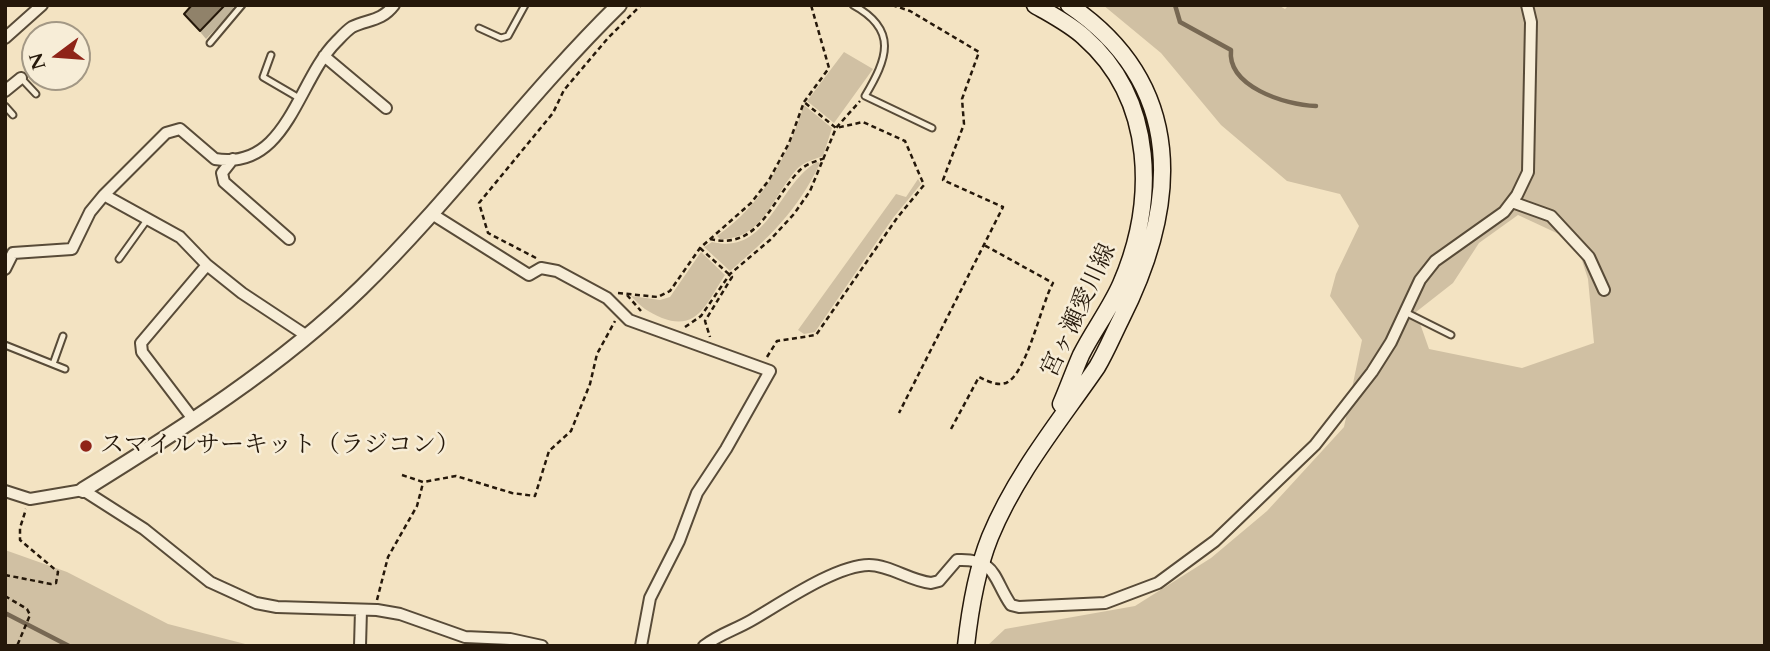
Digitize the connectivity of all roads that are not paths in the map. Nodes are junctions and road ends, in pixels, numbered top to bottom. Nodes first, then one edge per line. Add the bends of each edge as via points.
1 (42, 5) edge
2 (242, 5) edge
3 (394, 5) edge
4 (525, 5) edge
5 (618, 5) edge
6 (853, 5) edge
7 (1035, 5) edge
8 (1069, 5) edge
9 (1527, 5) edge
10 (479, 28) dead end
11 (8, 31) edge
12 (490, 33) junction
13 (485, 41) dead end
14 (210, 43) dead end
15 (271, 55) dead end
16 (324, 56) junction
17 (21, 78) edge
18 (5, 91) edge
19 (33, 91) edge
20 (36, 94) dead end
21 (299, 98) junction
22 (377, 100) junction
23 (5, 106) edge
24 (387, 108) dead end
25 (368, 109) dead end
26 (13, 115) dead end
27 (932, 128) dead end
28 (233, 159) junction
29 (104, 195) junction
30 (1512, 202) junction
31 (432, 214) junction
32 (147, 220) junction
33 (289, 239) dead end
34 (119, 259) dead end
35 (207, 265) junction
36 (5, 269) edge
37 (1604, 290) dead end
38 (1407, 313) junction
39 (63, 335) dead end
40 (1451, 335) dead end
41 (307, 336) junction
42 (5, 345) edge
43 (54, 364) junction
44 (65, 369) dead end
45 (192, 419) junction
46 (1052, 426) junction
47 (83, 490) junction
48 (5, 491) edge
49 (982, 563) junction
50 (361, 610) junction
51 (360, 646) edge
52 (542, 646) edge
53 (641, 646) edge
54 (704, 646) edge
55 (966, 646) edge

1 - 11 street
2 - 14 lane
3 - 16 street via 380,19 352,27
4 - 12 lane via 508,36
5 - 31 street
6 - 27 lane via 875,21 886,52 865,96
7 - 46 main road, 宮ヶ瀬愛川線 via 1085,37 1108,63 1139,126 1145,160 1136,244
8 - 46 main road, 宮ヶ瀬愛川線 via 1121,50 1144,87 1158,124 1162,187 1155,237 1143,276 1098,365
9 - 30 street via 1531,22 1528,172
10 - 12 lane
12 - 13 lane
15 - 21 lane via 263,78
16 - 21 street
16 - 22 street
17 - 18 street
19 - 20 lane
21 - 28 street via 276,139 255,154
22 - 24 street
22 - 25 street
23 - 26 lane
28 - 29 street via 215,159 175,129
28 - 33 street via 222,173 233,198 275,234
29 - 32 street
29 - 36 street via 72,249 13,253
30 - 37 street via 1551,216 1589,257
30 - 38 street via 1474,237 1435,261 1420,280
31 - 41 street
31 - 53 street via 529,275 541,268 557,271 607,298 629,320 770,371 696,493 679,541 650,598
32 - 34 lane
32 - 35 street via 180,237
35 - 41 street
35 - 45 street via 167,321 141,343 142,352
38 - 40 lane
38 - 49 street via 1372,372 1315,445 1261,501 1158,583 1105,603 1019,607 1011,605 993,570
39 - 43 lane
41 - 45 street
42 - 43 lane
43 - 44 lane
45 - 47 street
46 - 49 main road, 宮ヶ瀬愛川線 via 1006,505
47 - 48 street via 30,499
47 - 50 street via 232,594 277,607
49 - 54 street via 957,560 931,583 869,565 847,570
49 - 55 main road, 宮ヶ瀬愛川線
50 - 51 street
50 - 52 street via 400,614 465,637

